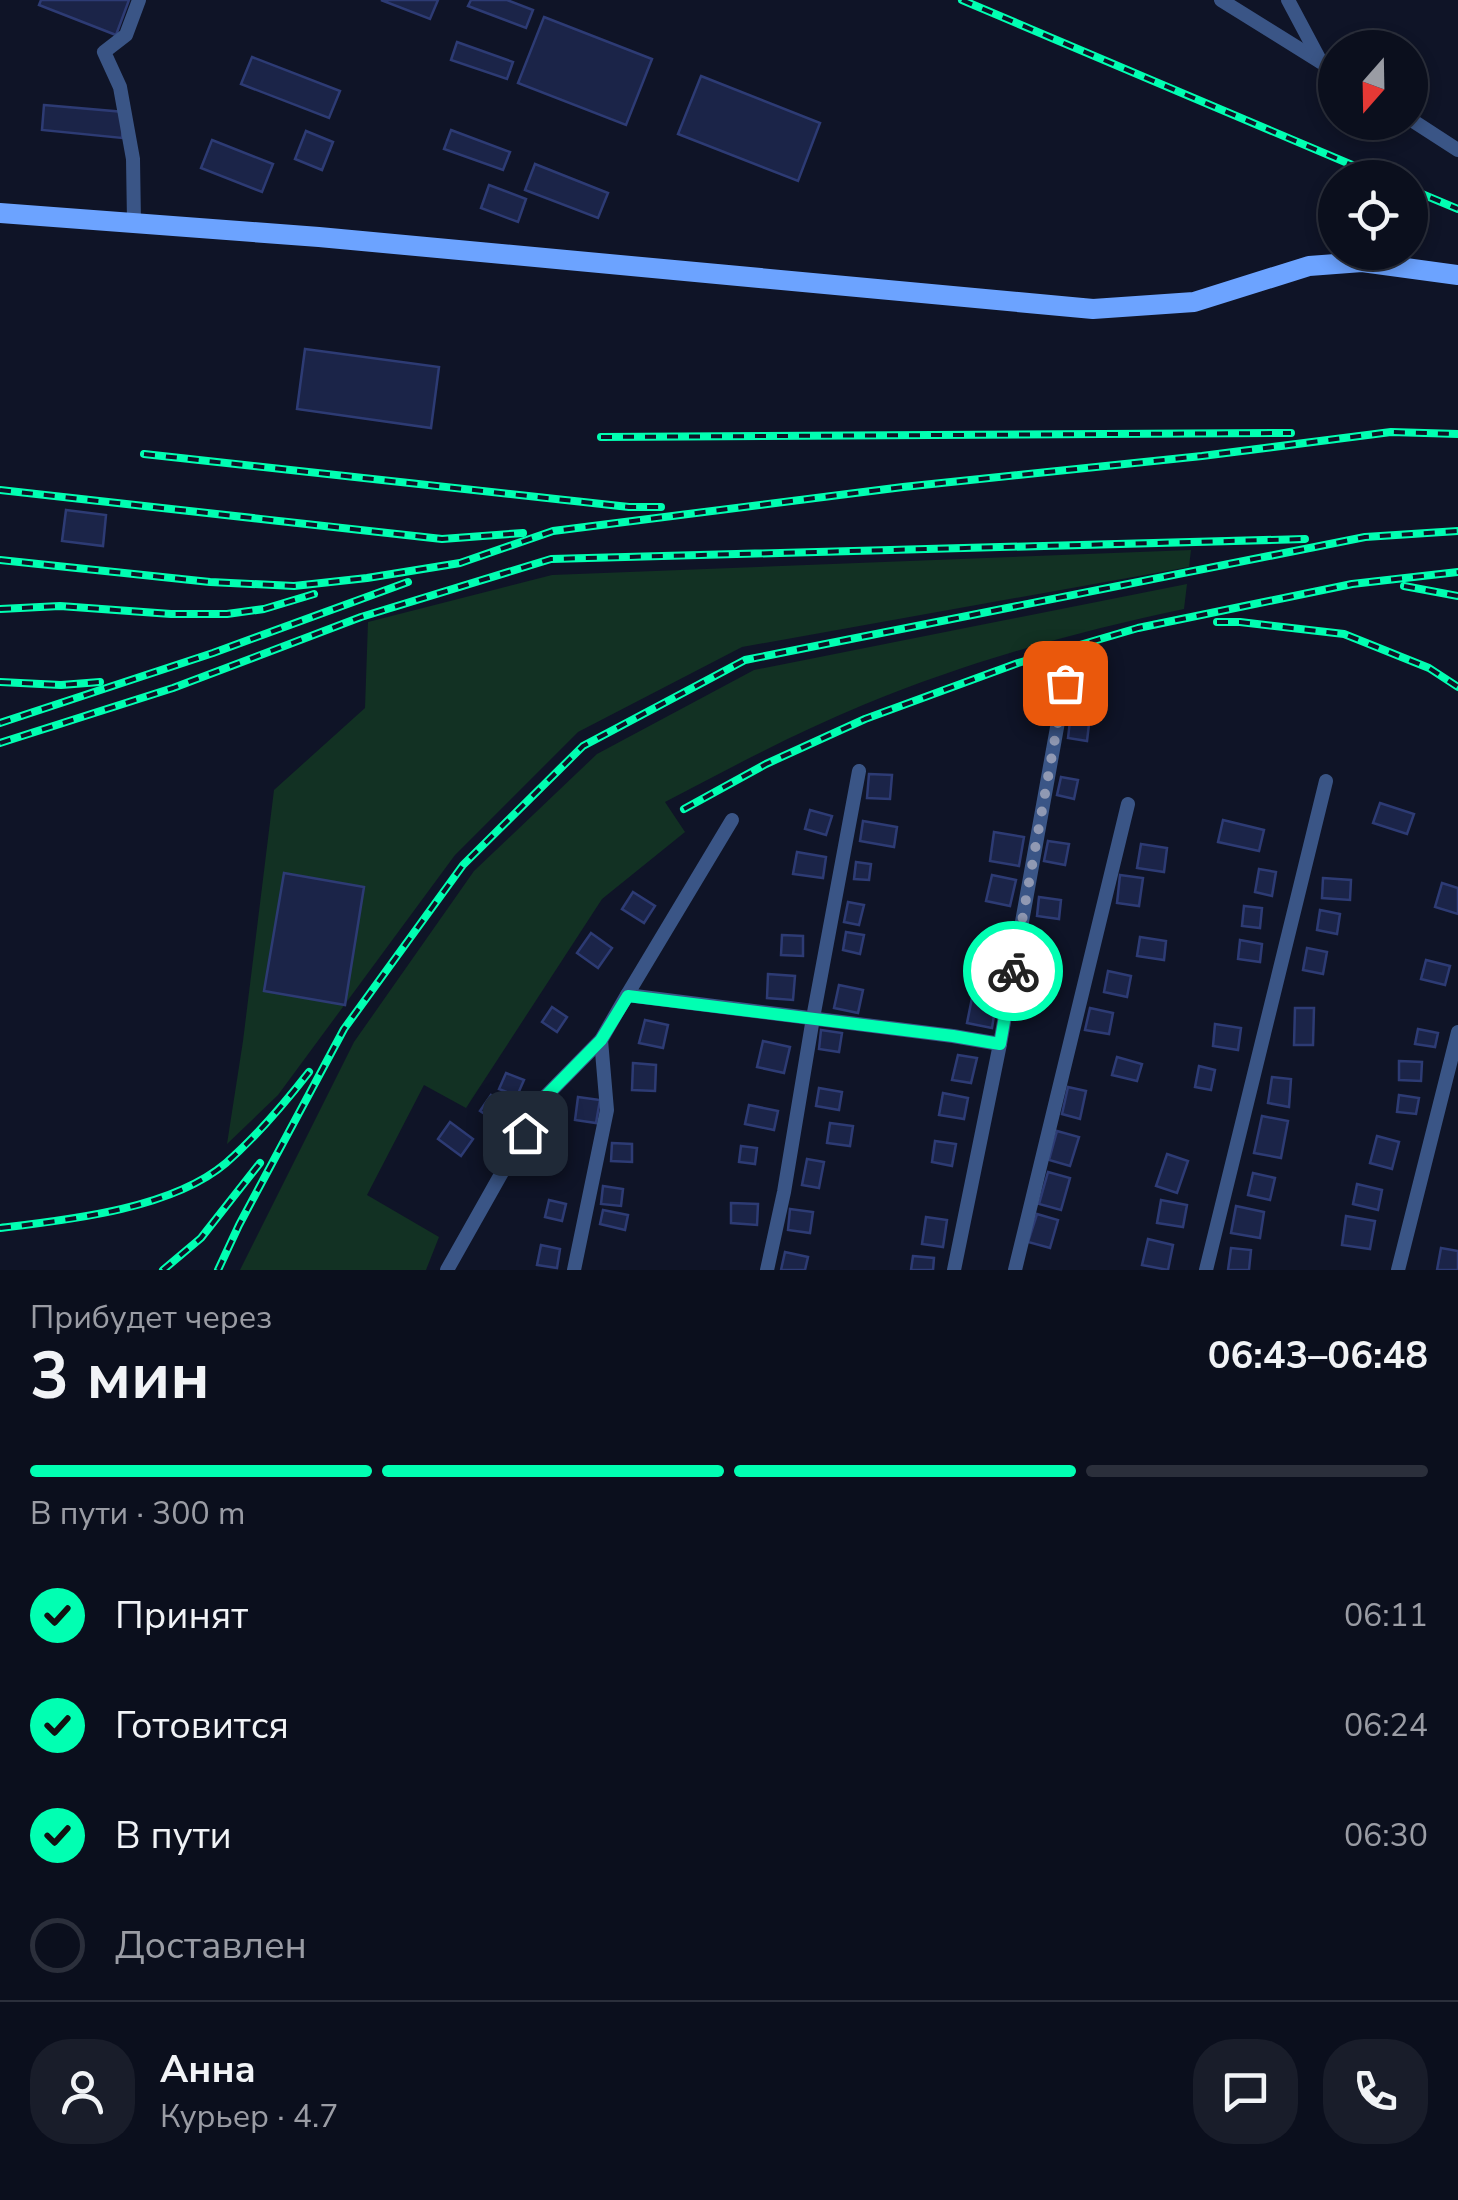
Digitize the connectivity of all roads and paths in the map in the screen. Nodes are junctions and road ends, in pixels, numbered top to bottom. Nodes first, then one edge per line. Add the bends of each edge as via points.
1 (138, 0) edge
2 (1221, 0) edge
3 (1288, 0) edge
4 (1318, 56) edge
5 (1318, 60) edge
6 (1428, 131) edge
7 (1458, 150) edge
8 (0, 212) edge
9 (134, 222) junction
10 (1458, 275) edge
11 (1065, 683) dead end
12 (860, 771) dead end
13 (1326, 781) dead end
14 (1128, 804) dead end
15 (732, 820) dead end
16 (628, 996) junction
17 (812, 1018) junction
18 (1458, 1032) edge
19 (601, 1040) junction
20 (1000, 1044) junction
21 (448, 1270) edge
22 (574, 1270) edge
23 (767, 1270) edge
24 (954, 1270) edge
25 (1015, 1270) edge
26 (1206, 1270) edge
27 (1398, 1270) edge

1 - 9 street via 126,36 104,52 120,87
2 - 5 street
3 - 4 street
6 - 7 street
8 - 9 street
9 - 10 street via 1093,310 1194,302 1310,266 1362,262
11 - 20 street
12 - 17 street
13 - 26 street
14 - 25 street
15 - 16 street
16 - 17 street
16 - 19 street
17 - 20 street
17 - 23 street
18 - 27 street
19 - 21 street via 544,1098
19 - 22 street via 607,1110
20 - 24 street

